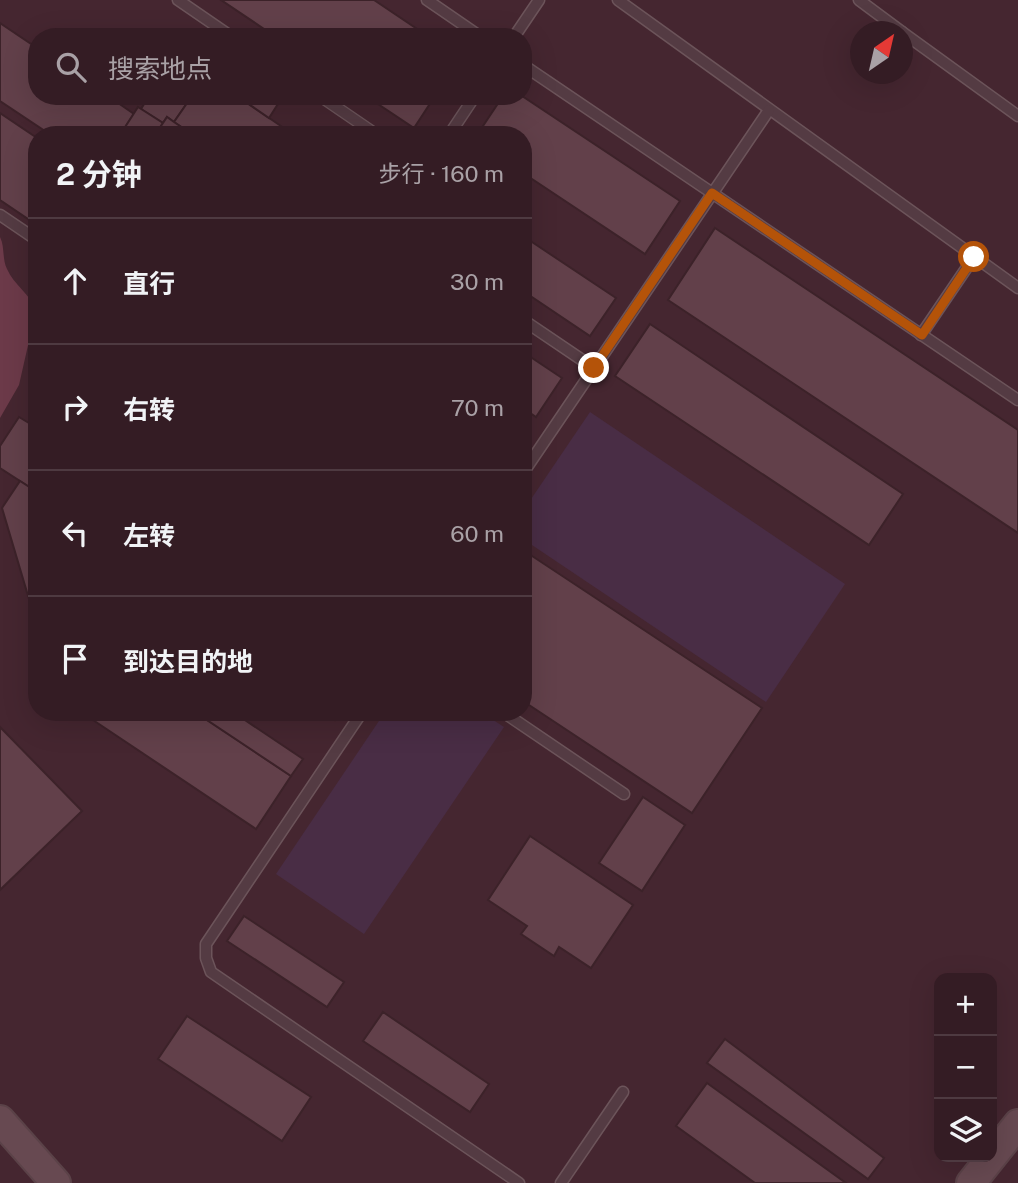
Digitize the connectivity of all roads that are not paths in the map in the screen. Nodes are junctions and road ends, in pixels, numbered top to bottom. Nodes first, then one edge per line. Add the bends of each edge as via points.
1 (178, 0) edge
2 (427, 0) edge
3 (539, 0) edge
4 (618, 0) edge
5 (859, 0) edge
6 (887, 21) edge
7 (219, 28) edge
8 (468, 28) edge
9 (520, 28) edge
10 (913, 40) edge
11 (532, 71) edge
12 (333, 105) edge
13 (469, 105) edge
14 (769, 110) junction
15 (1018, 116) edge
16 (364, 126) edge
17 (455, 126) edge
18 (712, 193) junction
19 (0, 215) edge
20 (28, 234) edge
21 (974, 257) junction
22 (1018, 288) edge
23 (532, 326) edge
24 (922, 335) junction
25 (594, 368) junction
26 (1018, 400) edge
27 (532, 460) edge
28 (356, 721) edge
29 (516, 721) edge
30 (624, 794) dead end
31 (623, 1092) dead end
32 (0, 1120) edge
33 (1018, 1124) edge
34 (56, 1183) edge
35 (519, 1183) edge
36 (561, 1183) edge
37 (971, 1183) edge

1 - 7 lane
2 - 8 lane
3 - 9 lane
4 - 14 lane
5 - 6 lane
10 - 15 lane
11 - 18 lane
12 - 16 lane
13 - 17 lane
14 - 18 lane
14 - 21 lane
18 - 24 lane
18 - 25 lane
19 - 20 lane
21 - 22 lane
21 - 24 lane
23 - 25 lane
24 - 26 lane
25 - 27 lane
28 - 35 lane via 206,944 206,958 211,972
29 - 30 lane
31 - 36 lane
32 - 34 street
33 - 37 street

